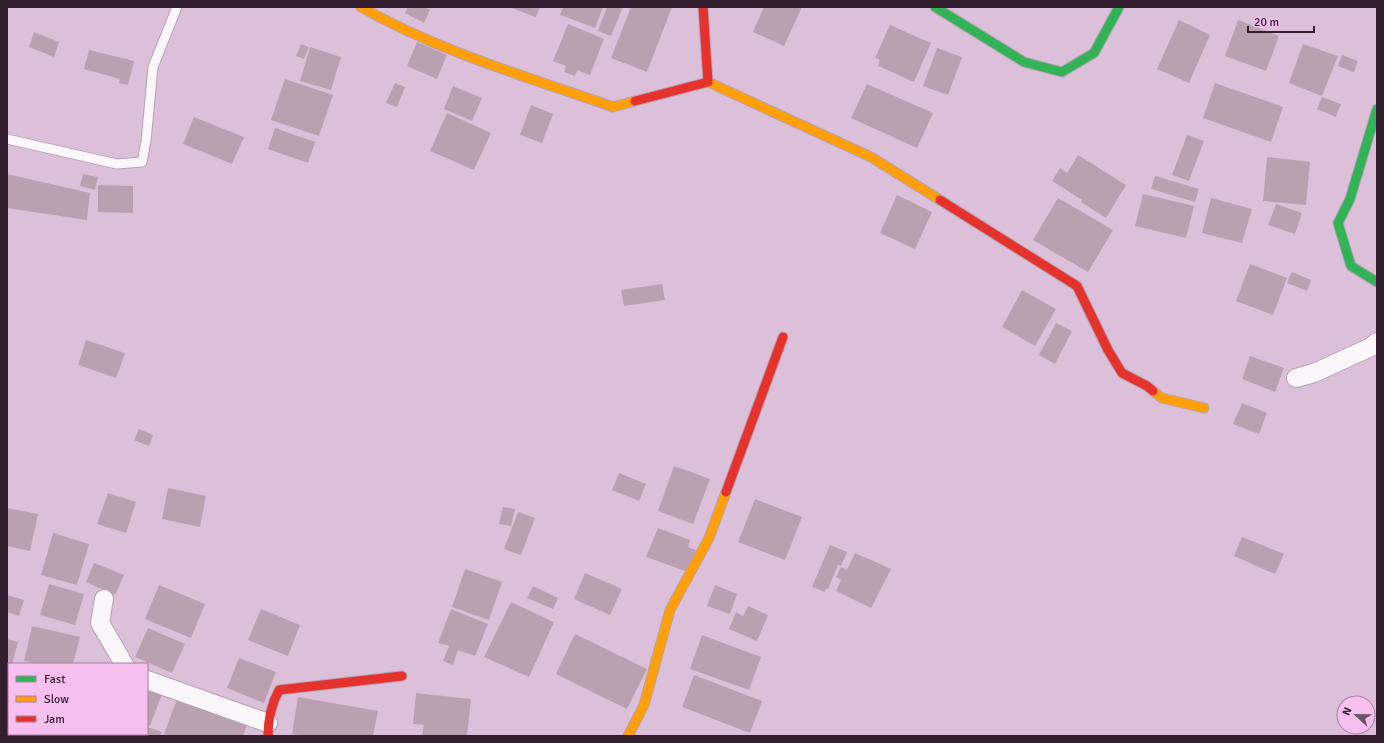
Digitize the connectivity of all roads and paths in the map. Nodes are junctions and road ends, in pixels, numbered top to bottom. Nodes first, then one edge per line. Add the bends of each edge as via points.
1 (177, 7) edge
2 (361, 7) edge
3 (703, 7) edge
4 (935, 7) edge
5 (1119, 7) edge
6 (708, 82) junction
7 (1377, 109) edge
8 (7, 138) edge
9 (1377, 282) edge
10 (784, 337) dead end
11 (1377, 342) edge
12 (1296, 378) dead end
13 (1204, 408) dead end
14 (104, 599) dead end
15 (123, 663) edge
16 (402, 676) dead end
17 (148, 680) edge
18 (268, 730) edge
19 (628, 736) edge

1 - 8 lane via 153,67 142,162 117,164
2 - 6 street via 389,23 466,56 613,107
3 - 6 street
4 - 5 street via 1024,62 1062,72 1094,53
6 - 13 street via 871,157 1077,286 1122,373 1147,386 1162,398
7 - 9 street via 1350,199 1338,222 1351,266
10 - 19 street via 709,538 670,610 644,706
11 - 12 street
14 - 15 street via 100,623
16 - 18 street via 279,690 273,699
17 - 18 street

